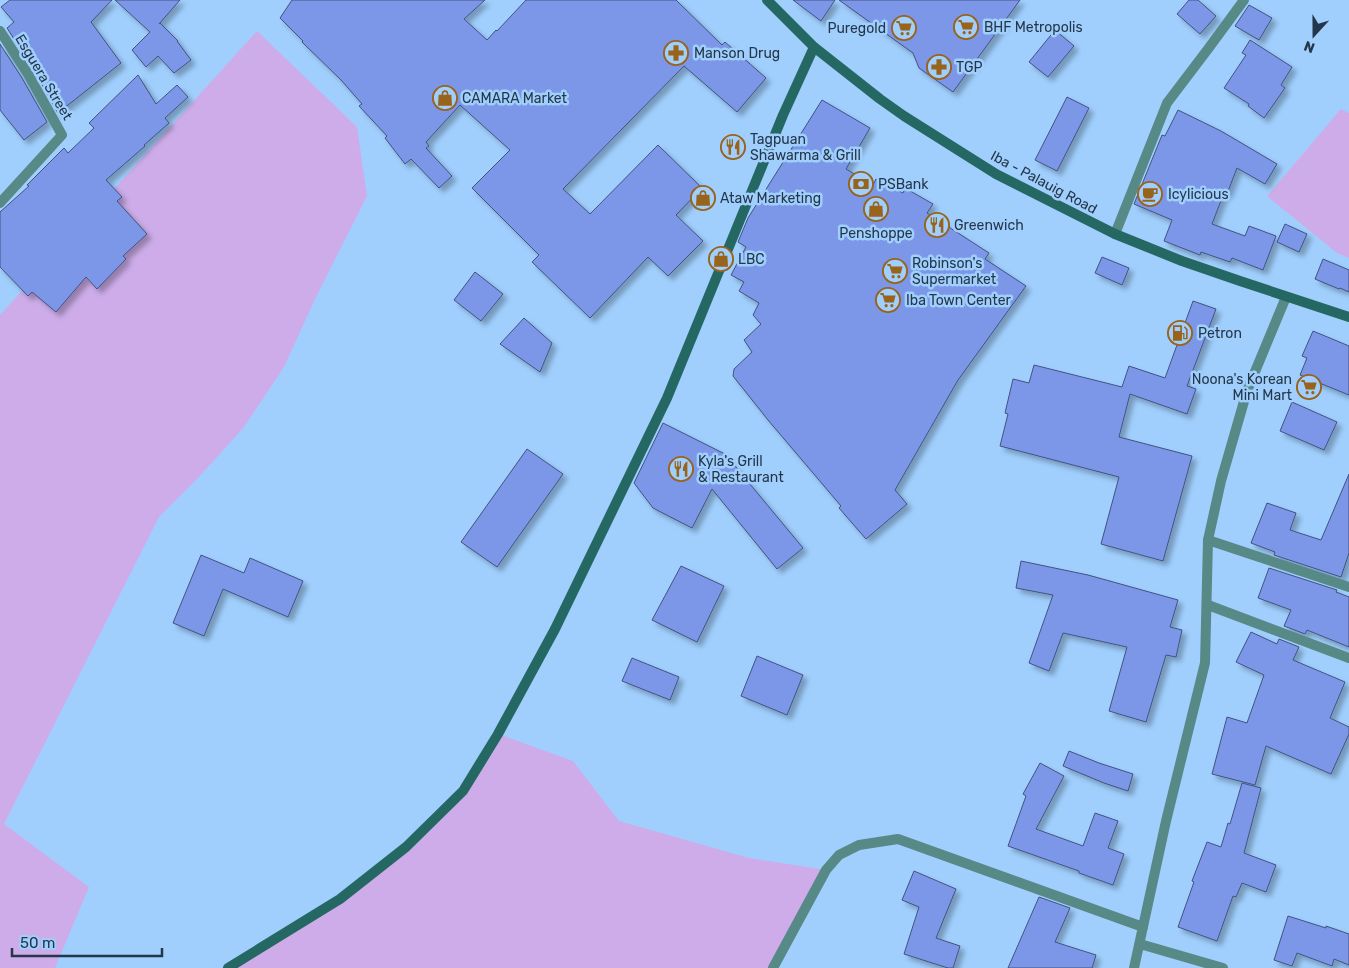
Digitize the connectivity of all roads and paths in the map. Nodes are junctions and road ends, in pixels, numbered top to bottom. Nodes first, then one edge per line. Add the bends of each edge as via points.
1 (767, 0) edge
2 (1244, 0) edge
3 (0, 31) edge
4 (814, 47) junction
5 (0, 203) edge
6 (1115, 234) junction
7 (1286, 297) junction
8 (1349, 317) edge
9 (1208, 540) junction
10 (1349, 587) edge
11 (1208, 604) junction
12 (1349, 658) edge
13 (1143, 927) junction
14 (1140, 944) junction
15 (228, 968) edge
16 (773, 968) edge
17 (1134, 968) edge
18 (1222, 968) edge

1 - 4 main road, Iba - Palauig Road
2 - 6 street via 1167,103
3 - 5 street, Esguera Street via 62,135
4 - 6 main road, Iba - Palauig Road via 904,116 978,163
4 - 15 main road via 667,398 555,629 463,791 406,847 340,899
6 - 7 main road, Iba - Palauig Road
7 - 8 main road, Iba - Palauig Road
7 - 9 street via 1247,391
9 - 10 street
9 - 11 street
11 - 12 street
11 - 13 street via 1205,663
13 - 14 street
13 - 16 street via 898,839 859,845 839,855 826,870
14 - 17 street
14 - 18 street

